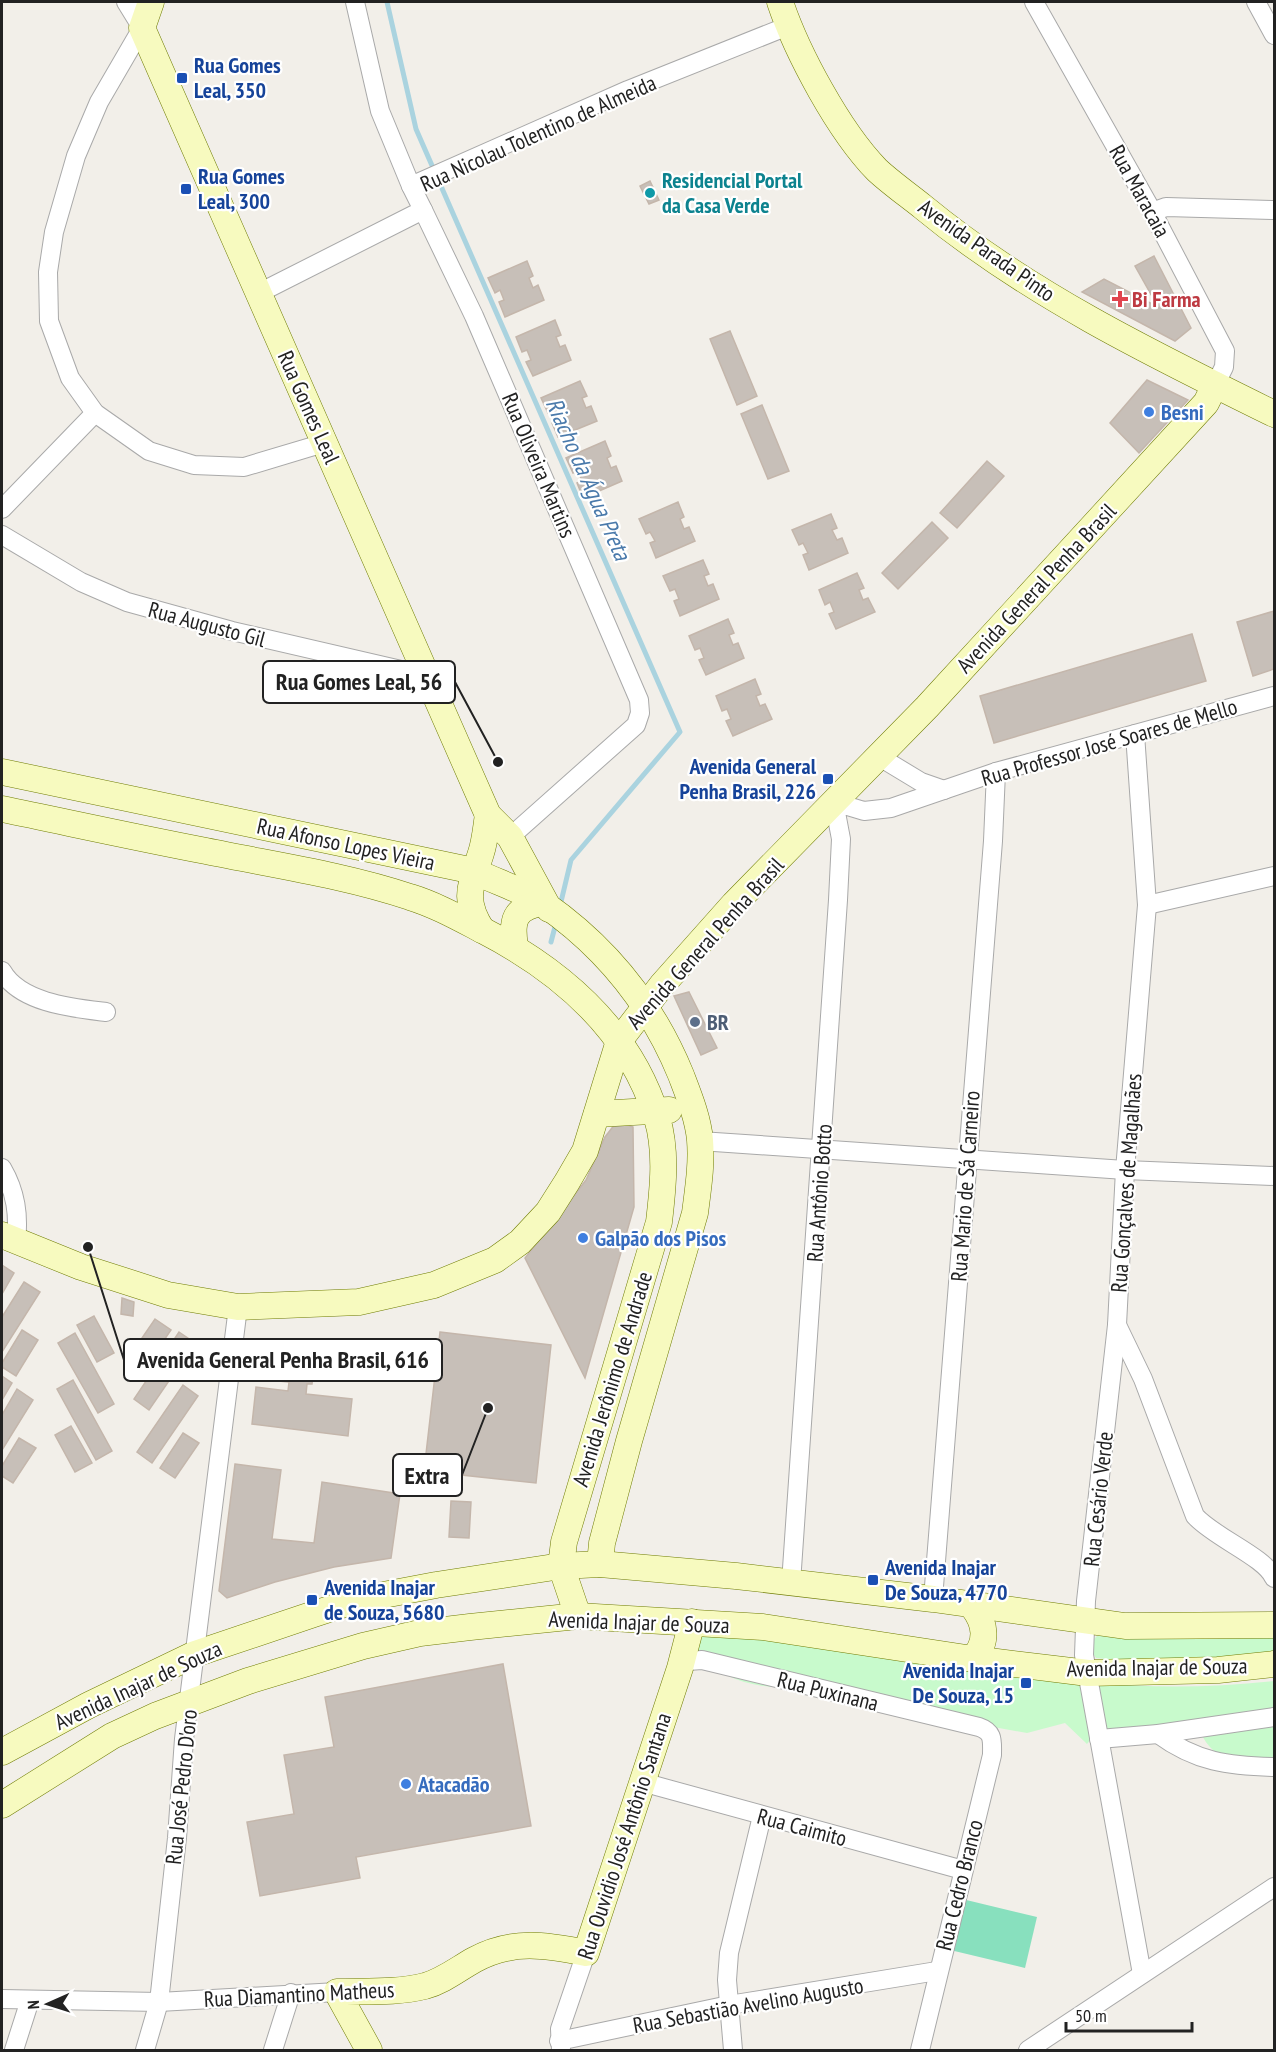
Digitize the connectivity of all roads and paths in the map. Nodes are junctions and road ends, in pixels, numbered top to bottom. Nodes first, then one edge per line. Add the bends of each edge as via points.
1 (126, 2) edge
2 (151, 2) edge
3 (355, 2) edge
4 (780, 2) edge
5 (1034, 2) edge
6 (1256, 2) edge
7 (788, 26) junction
8 (142, 28) junction
9 (1275, 35) edge
10 (411, 186) junction
11 (423, 210) junction
12 (1275, 210) edge
13 (1152, 212) junction
14 (259, 293) junction
15 (1215, 385) junction
16 (95, 413) junction
17 (1275, 414) edge
18 (324, 443) junction
19 (2, 508) edge
20 (2, 535) edge
21 (427, 676) junction
22 (1275, 696) edge
23 (1134, 734) junction
24 (878, 756) junction
25 (2, 772) edge
26 (996, 772) junction
27 (944, 790) junction
28 (834, 802) junction
29 (2, 809) edge
30 (488, 815) junction
31 (510, 837) junction
32 (474, 871) junction
33 (1275, 876) edge
34 (1147, 905) junction
35 (546, 906) junction
36 (482, 930) junction
37 (515, 947) junction
38 (2, 971) edge
39 (646, 1005) junction
40 (106, 1012) dead end
41 (619, 1041) junction
42 (693, 1109) junction
43 (655, 1112) junction
44 (597, 1114) junction
45 (700, 1141) junction
46 (822, 1148) junction
47 (967, 1159) junction
48 (2, 1168) edge
49 (1125, 1170) junction
50 (1275, 1176) edge
51 (9, 1239) edge
52 (238, 1307) junction
53 (629, 1322) junction
54 (1117, 1325) junction
55 (660, 1336) junction
56 (600, 1564) junction
57 (561, 1566) junction
58 (1275, 1578) edge
59 (791, 1583) junction
60 (933, 1599) junction
61 (973, 1607) junction
62 (578, 1616) junction
63 (1086, 1621) junction
64 (692, 1622) junction
65 (1275, 1625) edge
66 (195, 1654) junction
67 (973, 1659) junction
68 (1275, 1664) edge
69 (680, 1668) junction
70 (1088, 1673) junction
71 (189, 1704) junction
72 (1275, 1717) edge
73 (979, 1727) joint
74 (1158, 1734) junction
75 (1099, 1739) junction
76 (2, 1752) edge
77 (1275, 1767) edge
78 (642, 1782) junction
79 (2, 1805) edge
80 (762, 1816) junction
81 (963, 1870) junction
82 (1275, 1887) edge
83 (586, 1953) junction
84 (937, 1971) junction
85 (1142, 1974) junction
86 (337, 1992) junction
87 (291, 1993) junction
88 (2, 2000) edge
89 (30, 2000) junction
90 (159, 2002) junction
91 (729, 2005) junction
92 (560, 2046) edge
93 (14, 2050) edge
94 (145, 2050) edge
95 (273, 2050) edge
96 (369, 2050) edge
97 (733, 2050) edge
98 (920, 2050) edge
99 (1028, 2050) edge

1 - 8 street, Rua Gomes Leal
2 - 8 main road
3 - 10 street via 380,111
4 - 7 main road, Avenida Parada Pinto
5 - 13 street, Rua Maracaia
6 - 9 street
7 - 10 street, Rua Nicolau Tolentino de Almeida via 628,90
7 - 15 main road, Avenida Parada Pinto via 853,141 878,170 950,230 1024,281
8 - 14 main road, Rua Gomes Leal
8 - 16 street via 99,102 76,156 54,232 48,272 49,321 70,378
10 - 11 street, Rua Nicolau Tolentino de Almeida
11 - 14 street, Rua Nicolau Tolentino de Almeida
11 - 31 street, Rua Oliveira Martins via 474,315 634,685 640,713 636,725
12 - 13 street via 1166,207
13 - 15 street, Rua Maracaia via 1225,351 1224,368
14 - 18 main road, Rua Gomes Leal
15 - 17 main road, Avenida Parada Pinto
15 - 24 main road, Avenida General Penha Brasil via 1206,403
16 - 18 street via 150,451 194,465 244,467
16 - 19 street
18 - 21 main road, Rua Gomes Leal
20 - 21 street, Rua Augusto Gil via 72,578 127,603 232,632
21 - 30 main road, Rua Gomes Leal
22 - 23 street, Rua Professor José Soares de Mello
23 - 26 street, Rua Professor José Soares de Mello
23 - 34 street, Rua Gonçalves de Magalhães
24 - 27 street via 921,782
24 - 28 main road, Avenida General Penha Brasil
25 - 32 main road, Rua Afonso Lopes Vieira
26 - 27 street, Rua Professor José Soares de Mello
26 - 47 street, Rua Mario de Sá Carneiro
27 - 28 street, Rua Professor José Soares de Mello via 891,808 864,811
28 - 39 main road, Avenida General Penha Brasil via 734,904
28 - 46 street, Rua Antônio Botto via 840,860
29 - 36 main road, Rua Afonso Lopes Vieira via 363,884 446,910
30 - 31 main road, Rua Gomes Leal
30 - 32 main road via 482,852
31 - 35 main road, Rua Gomes Leal
32 - 35 main road, Rua Afonso Lopes Vieira
32 - 36 main road via 470,906
33 - 34 street
34 - 49 street, Rua Gonçalves de Magalhães
35 - 37 main road via 527,906 520,911 513,923
35 - 39 main road, Rua Afonso Lopes Vieira via 606,957
36 - 37 main road, Rua Afonso Lopes Vieira
37 - 41 main road, Rua Afonso Lopes Vieira via 570,985 598,1012
38 - 40 street via 29,994
39 - 41 main road, Avenida General Penha Brasil
39 - 42 main road, Avenida Jerônimo de Andrade via 675,1061
41 - 43 main road, Avenida Jerônimo de Andrade via 635,1064
41 - 44 main road, Avenida General Penha Brasil
42 - 43 main road
42 - 45 main road, Avenida Jerônimo de Andrade
43 - 44 main road
43 - 53 main road, Avenida Jerônimo de Andrade via 664,1185 658,1222
44 - 52 main road, Avenida General Penha Brasil via 585,1151 548,1212 520,1242 495,1260 434,1285 359,1302
45 - 46 street
45 - 55 main road, Avenida Jerônimo de Andrade via 695,1213
46 - 47 street
46 - 59 street, Rua Antônio Botto
47 - 49 street
47 - 60 street, Rua Mario de Sá Carneiro
48 - 51 street via 17,1207
49 - 50 street
49 - 54 street, Rua Gonçalves de Magalhães
51 - 52 main road, Avenida General Penha Brasil via 168,1296
52 - 66 street, Rua José Pedro D'oro
53 - 55 main road via 640,1339
53 - 57 main road, Avenida Jerônimo de Andrade via 564,1542
54 - 58 street, Rua Gonçalves de Magalhães via 1143,1379 1195,1516 1206,1528 1264,1564
54 - 63 street, Rua Cesário Verde
55 - 56 main road, Avenida Jerônimo de Andrade via 602,1543
56 - 57 main road, Avenida Inajar de Souza
56 - 59 main road, Avenida Inajar de Souza
57 - 62 main road, Avenida Jerônimo de Andrade
57 - 66 main road, Avenida Inajar de Souza via 357,1600
59 - 60 main road, Avenida Inajar de Souza
60 - 61 main road, Avenida Inajar de Souza
61 - 63 main road, Avenida Inajar de Souza
61 - 67 main road via 984,1634
62 - 64 main road, Avenida Inajar de Souza
62 - 71 main road, Avenida Inajar de Souza via 420,1634 363,1646
63 - 65 main road, Avenida Inajar de Souza via 1125,1626
63 - 70 street, Rua Cesário Verde via 1084,1655
64 - 67 main road, Avenida Inajar de Souza via 763,1627
64 - 69 main road, Rua Ouvidio José Antônio Santana
66 - 71 street, Rua José Pedro D'oro
66 - 76 main road, Avenida Inajar de Souza
67 - 70 main road, Avenida Inajar de Souza
68 - 70 main road, Avenida Inajar de Souza via 1218,1670
69 - 73 street, Rua Puxinana via 688,1661 702,1660
69 - 78 main road, Rua Ouvidio José Antônio Santana
70 - 75 street, Rua Cesário Verde
71 - 79 main road, Avenida Inajar de Souza via 112,1736
71 - 90 street, Rua José Pedro D'oro
72 - 74 street
73 - 81 street, Rua Cedro Branco via 993,1737 992,1755
74 - 75 street
74 - 77 street via 1179,1750 1205,1760
75 - 85 street, Rua Cesário Verde
78 - 80 street, Rua Caimito
78 - 83 main road, Rua Ouvidio José Antônio Santana
80 - 81 street, Rua Caimito
80 - 91 street via 729,1953
81 - 84 street, Rua Cedro Branco
82 - 85 street
83 - 86 main road, Rua Diamantino Matheus via 544,1944 519,1944 495,1949 426,1986
83 - 92 street, Rua Ouvidio José Antônio Santana via 560,2029
84 - 91 street, Rua Sebastião Avelino Augusto
84 - 98 street, Rua Cedro Branco
85 - 99 street
86 - 87 street, Rua Diamantino Matheus
86 - 96 main road
87 - 90 street, Rua Diamantino Matheus
87 - 95 street
88 - 89 street, Rua Diamantino Matheus
89 - 90 street, Rua Diamantino Matheus
89 - 93 street
90 - 94 street, Rua José Pedro D'oro
91 - 92 street, Rua Sebastião Avelino Augusto
91 - 97 street

